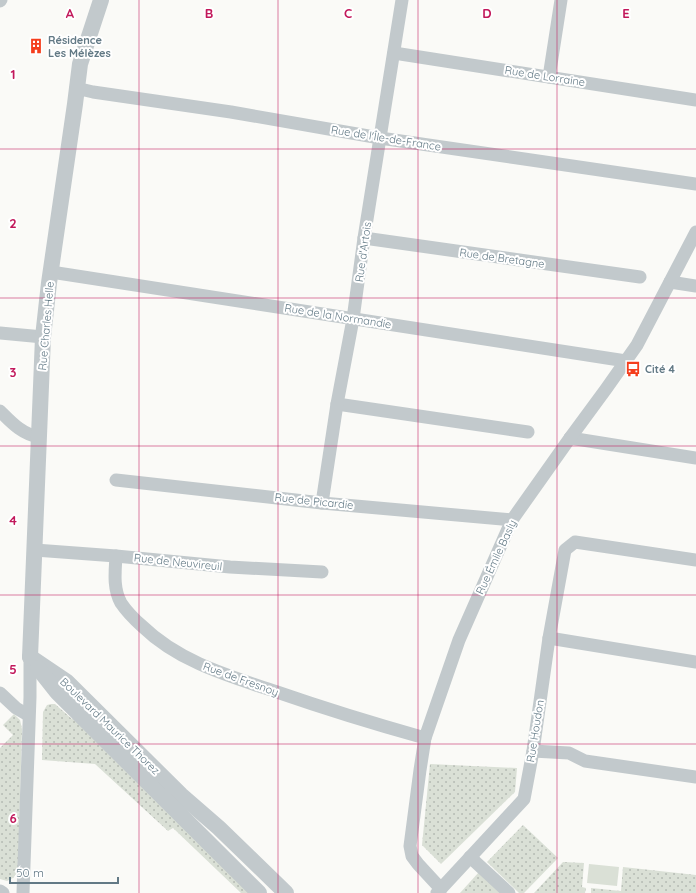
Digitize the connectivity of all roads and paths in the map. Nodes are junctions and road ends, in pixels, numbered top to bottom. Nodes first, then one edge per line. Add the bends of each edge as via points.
1 (101, 0) edge
2 (402, 0) edge
3 (560, 0) edge
4 (394, 53) junction
5 (549, 77) junction
6 (76, 88) junction
7 (696, 100) edge
8 (380, 138) junction
9 (696, 184) edge
10 (696, 232) edge
11 (364, 238) junction
12 (51, 272) junction
13 (640, 277) dead end
14 (670, 282) junction
15 (696, 286) edge
16 (353, 319) junction
17 (0, 333) edge
18 (43, 337) junction
19 (626, 361) junction
20 (337, 404) junction
21 (0, 411) edge
22 (528, 432) dead end
23 (39, 437) junction
24 (570, 438) junction
25 (696, 458) edge
26 (116, 480) dead end
27 (322, 503) junction
28 (512, 520) junction
29 (35, 550) junction
30 (116, 556) junction
31 (696, 560) edge
32 (322, 572) dead end
33 (549, 638) junction
34 (30, 657) junction
35 (696, 662) edge
36 (0, 693) edge
37 (28, 715) junction
38 (425, 738) junction
39 (533, 751) junction
40 (696, 777) edge
41 (470, 857) junction
42 (0, 891) edge
43 (439, 891) edge
44 (3, 893) edge
45 (23, 893) edge
46 (259, 893) edge
47 (286, 893) edge
48 (509, 893) edge

1 - 6 street, Rue Charles Helle via 80,64
2 - 4 street, Rue d'Artois
3 - 5 street
4 - 5 street, Rue de Lorraine
4 - 8 street, Rue d'Artois
5 - 7 street, Rue de Lorraine
6 - 8 street, Rue de l'Île-de-France
6 - 12 street, Rue Charles Helle
8 - 9 street, Rue de l'Île-de-France
8 - 11 street, Rue d'Artois
10 - 14 street, Rue Émile Basly
11 - 13 street, Rue de Bretagne
11 - 16 street, Rue d'Artois
12 - 16 street, Rue de la Normandie
12 - 18 street, Rue Charles Helle
14 - 15 street
14 - 19 street, Rue Émile Basly
16 - 19 street, Rue de la Normandie
16 - 20 street, Rue d'Artois
17 - 18 street
18 - 23 street, Rue Charles Helle
19 - 24 street, Rue Émile Basly
20 - 22 street
20 - 27 street, Rue d'Artois
21 - 23 street via 18,428
23 - 29 street, Rue Charles Helle
24 - 25 street
24 - 28 street, Rue Émile Basly
26 - 27 street, Rue de Picardie
27 - 28 street, Rue de Picardie
28 - 38 street, Rue Émile Basly via 459,640
29 - 30 street, Rue de Neuvireuil
29 - 34 street, Rue Charles Helle
30 - 32 street, Rue de Neuvireuil via 230,567
30 - 38 street, Rue de Fresnoy via 116,592 121,603 133,618 162,644 184,657 207,668 312,704
31 - 33 street, Rue Houdon via 575,542 565,550
33 - 35 street
33 - 39 street, Rue Houdon
34 - 37 street
34 - 46 street, Boulevard Maurice Thorez via 57,692
34 - 47 street, Boulevard Maurice Thorez via 67,682 181,795
36 - 37 street
37 - 45 street
38 - 43 street, Rue Émile Basly via 410,846 412,856
39 - 40 street via 568,753 585,761
39 - 41 street, Rue Houdon via 524,799
41 - 43 street, Rue Houdon
41 - 48 street
42 - 44 street

